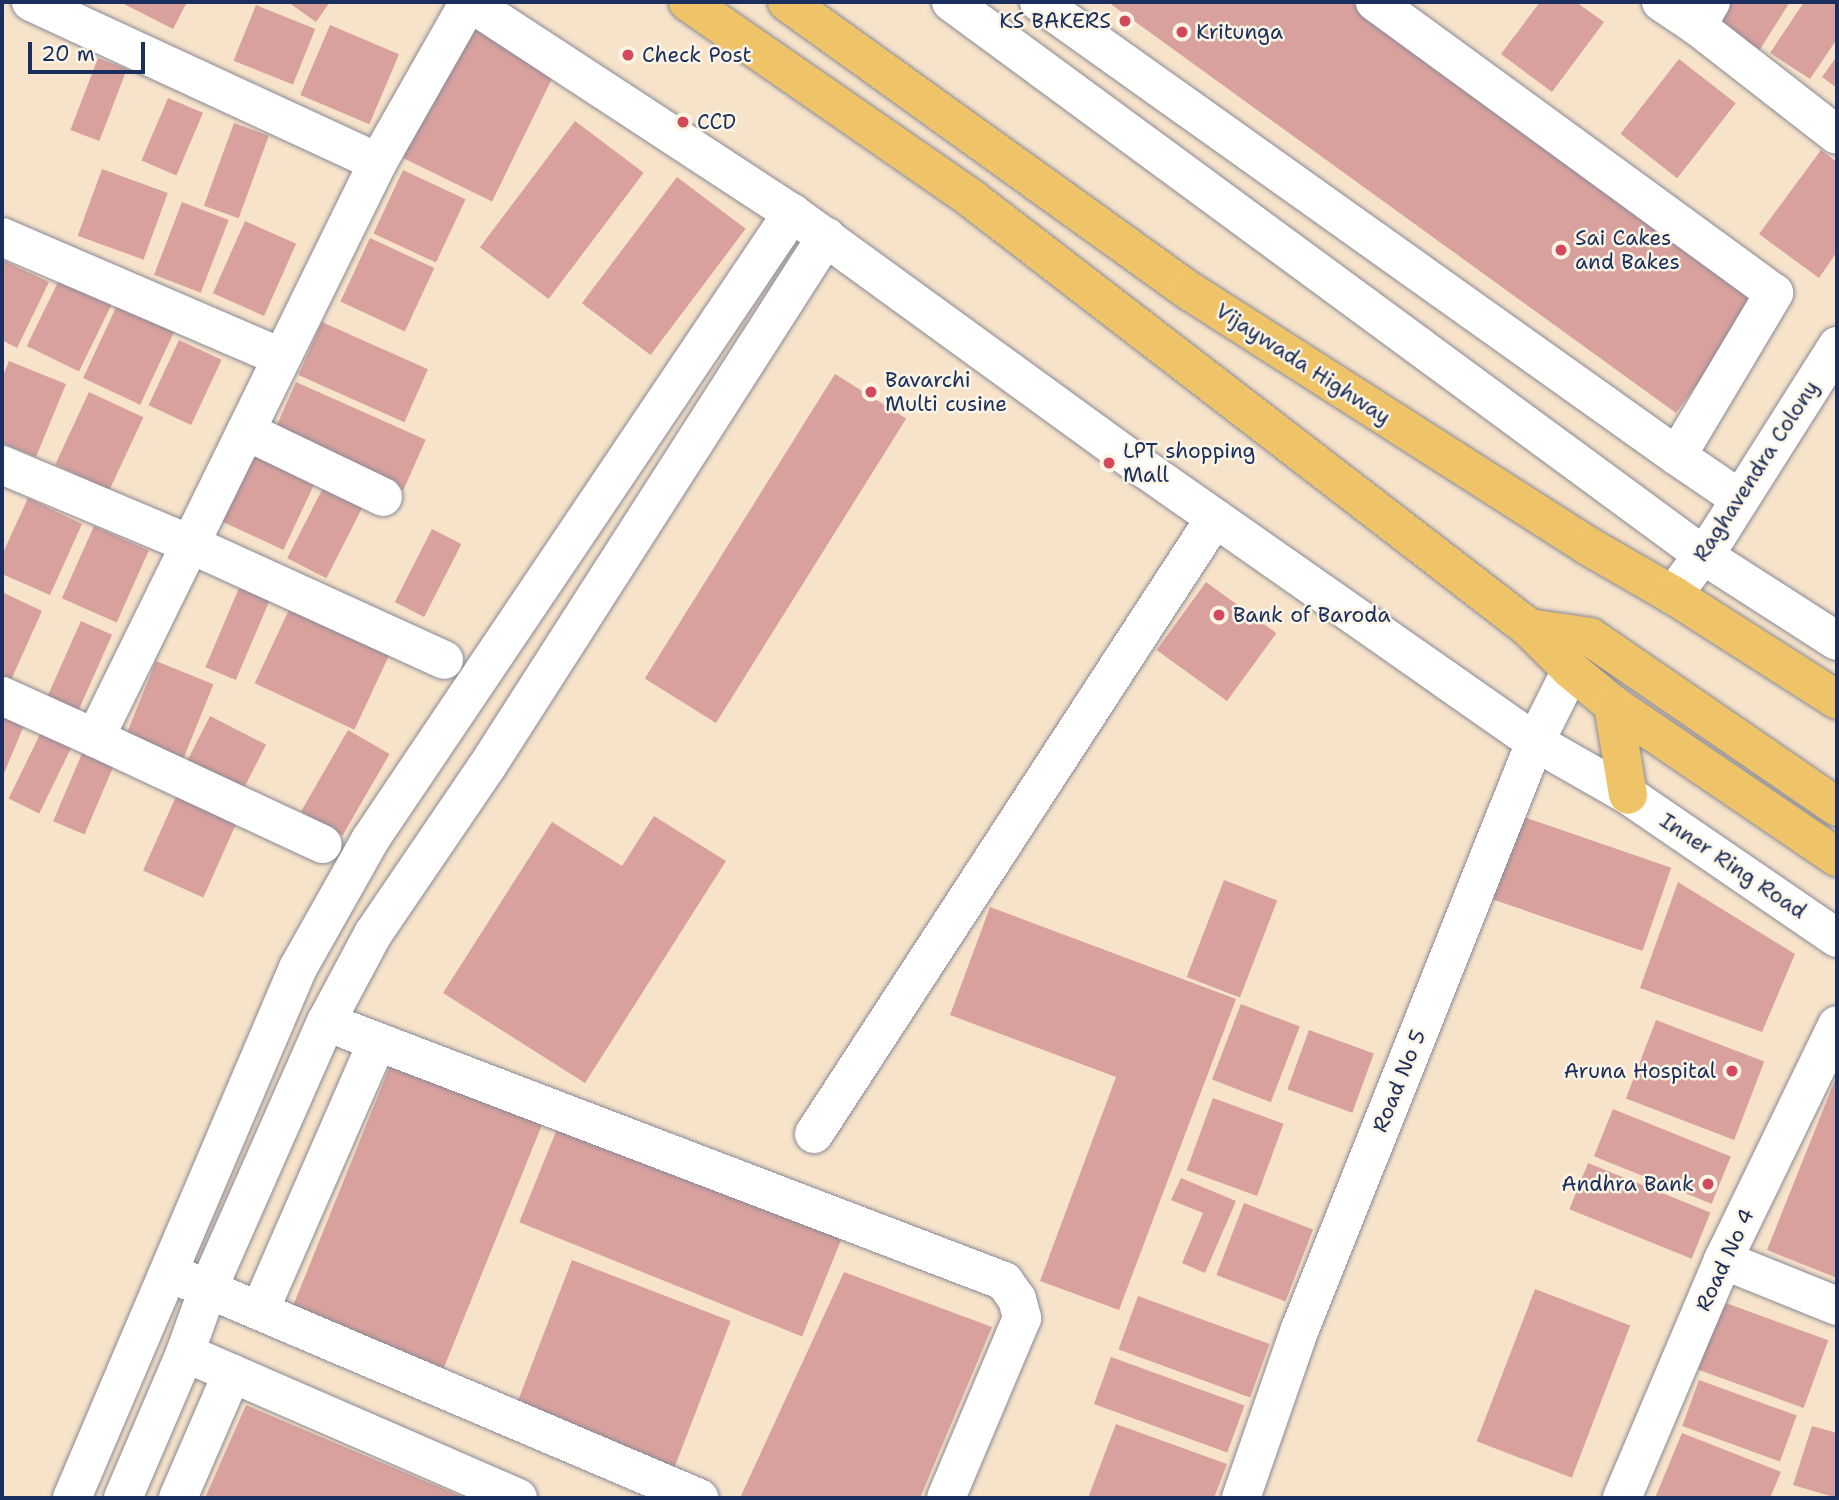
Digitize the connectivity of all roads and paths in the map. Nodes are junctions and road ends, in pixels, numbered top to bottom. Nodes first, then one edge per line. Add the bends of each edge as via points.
1 (31, 2) edge
2 (469, 2) edge
3 (688, 2) edge
4 (787, 2) edge
5 (951, 2) edge
6 (1039, 2) edge
7 (1375, 2) edge
8 (1661, 2) edge
9 (1704, 14) edge
10 (1837, 135) edge
11 (378, 162) junction
12 (792, 213) junction
13 (2, 237) edge
14 (826, 237) junction
15 (1837, 346) edge
16 (280, 357) junction
17 (246, 431) junction
18 (1677, 456) junction
19 (2, 465) edge
20 (383, 497) dead end
21 (1740, 499) junction
22 (1215, 518) junction
23 (192, 545) junction
24 (1703, 555) junction
25 (1673, 595) junction
26 (1529, 628) junction
27 (1837, 641) edge
28 (444, 660) dead end
29 (1570, 670) junction
30 (2, 696) edge
31 (1837, 700) edge
32 (1613, 705) junction
33 (95, 738) junction
34 (1535, 741) junction
35 (1628, 795) junction
36 (1837, 807) edge
37 (322, 844) dead end
38 (1837, 857) edge
39 (324, 922) junction
40 (1837, 938) edge
41 (367, 946) junction
42 (326, 1022) junction
43 (1837, 1025) edge
44 (377, 1042) junction
45 (814, 1134) dead end
46 (1723, 1260) junction
47 (169, 1273) junction
48 (208, 1289) junction
49 (1837, 1306) edge
50 (260, 1310) junction
51 (185, 1353) junction
52 (232, 1373) junction
53 (72, 1498) edge
54 (123, 1498) edge
55 (178, 1498) edge
56 (518, 1498) edge
57 (699, 1498) edge
58 (946, 1498) edge
59 (1241, 1498) edge
60 (1622, 1498) edge

1 - 11 street
2 - 11 street
2 - 12 street, Inner Ring Road
3 - 26 main road via 972,199
4 - 25 main road, Vijaywada Highway via 1191,292 1588,546
5 - 24 street
6 - 18 street
7 - 18 street via 1774,293
8 - 9 street
9 - 10 street
11 - 16 street
12 - 14 street, Inner Ring Road
12 - 39 street via 370,841
13 - 16 street
14 - 22 street, Inner Ring Road
14 - 41 street
15 - 21 street, Raghavendra Colony
16 - 17 street
17 - 20 street
17 - 23 street
18 - 21 street
19 - 23 street
21 - 24 street, Raghavendra Colony
22 - 34 street, Inner Ring Road
22 - 45 street
23 - 28 street
23 - 33 street
24 - 25 street, Raghavendra Colony
24 - 27 street
25 - 31 main road, Vijaywada Highway
26 - 29 main road
26 - 36 main road via 1590,637
29 - 32 main road
29 - 34 street, Road No 5
30 - 33 street
32 - 35 main road
32 - 38 main road
33 - 37 street
34 - 35 street, Inner Ring Road
34 - 59 street, Road No 5 via 1300,1329
35 - 40 street, Inner Ring Road
39 - 41 street
39 - 47 street via 298,968
41 - 42 street
42 - 44 street
42 - 48 street
43 - 46 street, Road No 4
44 - 50 street
44 - 58 street via 1004,1281 1017,1299 1022,1318
46 - 49 street
46 - 60 street, Road No 4
47 - 48 street
47 - 53 street
48 - 50 street
48 - 51 street
50 - 57 street
51 - 52 street
51 - 54 street
52 - 55 street
52 - 56 street

